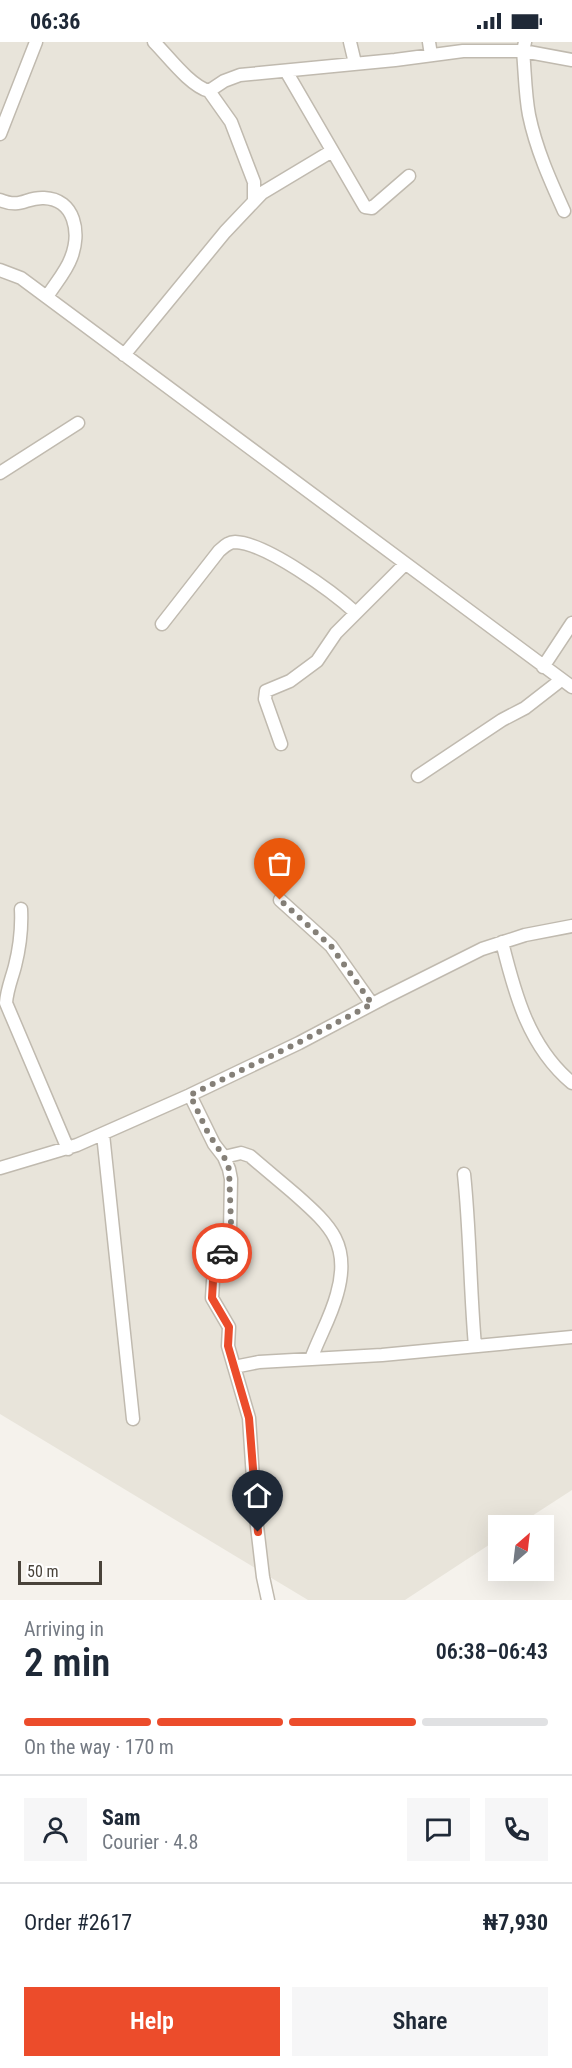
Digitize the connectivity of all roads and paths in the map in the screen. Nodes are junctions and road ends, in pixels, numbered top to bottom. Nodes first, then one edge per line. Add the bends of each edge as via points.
1 (36, 42) edge
2 (154, 42) edge
3 (350, 42) edge
4 (429, 42) edge
5 (524, 46) edge
6 (431, 55) junction
7 (572, 60) edge
8 (355, 63) junction
9 (285, 71) junction
10 (209, 91) junction
11 (0, 134) edge
12 (332, 151) junction
13 (409, 176) dead end
14 (0, 200) edge
15 (254, 200) junction
16 (564, 211) dead end
17 (0, 261) edge
18 (0, 270) edge
19 (21, 278) junction
20 (47, 297) junction
21 (124, 355) junction
22 (78, 423) dead end
23 (0, 473) edge
24 (405, 564) junction
25 (356, 613) junction
26 (572, 623) edge
27 (162, 624) dead end
28 (543, 667) junction
29 (567, 683) edge
30 (281, 744) dead end
31 (418, 776) dead end
32 (280, 900) dead end
33 (21, 909) dead end
34 (572, 926) edge
35 (502, 942) junction
36 (372, 1004) junction
37 (572, 1083) edge
38 (190, 1095) junction
39 (103, 1134) junction
40 (68, 1149) junction
41 (224, 1157) junction
42 (0, 1168) edge
43 (464, 1174) dead end
44 (572, 1337) edge
45 (475, 1346) junction
46 (311, 1359) junction
47 (234, 1367) junction
48 (133, 1419) dead end
49 (268, 1600) edge

1 - 11 street
2 - 10 street via 189,78
3 - 8 street
4 - 6 street
5 - 6 street
5 - 7 street
5 - 16 street via 534,136
6 - 8 street
8 - 9 street
9 - 10 street via 240,75
9 - 12 street
10 - 15 street via 231,122 254,182
12 - 13 street via 368,209
12 - 15 street
14 - 20 street via 19,204 41,197 54,199 66,206 73,217 71,258
15 - 21 street
17 - 19 street
18 - 19 street
19 - 20 street
20 - 21 street
21 - 24 street
22 - 23 street
24 - 25 street
24 - 28 street
25 - 27 street via 290,565 235,542 219,551
25 - 30 street via 317,661 290,681 266,691 265,699
26 - 28 street
28 - 29 street
29 - 31 street via 502,720
32 - 36 street via 331,946
33 - 40 street via 20,941 6,1003
34 - 35 street
35 - 36 street
35 - 37 street via 532,1034 543,1054
36 - 38 street
38 - 39 street
38 - 41 street
39 - 40 street
39 - 48 street
40 - 42 street
41 - 46 street via 241,1152 250,1156 324,1220 336,1239 341,1255 338,1293
41 - 47 street via 231,1179 231,1223 213,1281 212,1298 229,1327 228,1346
43 - 45 street
44 - 45 street
45 - 46 street
46 - 47 street
47 - 49 street via 249,1418 262,1577

